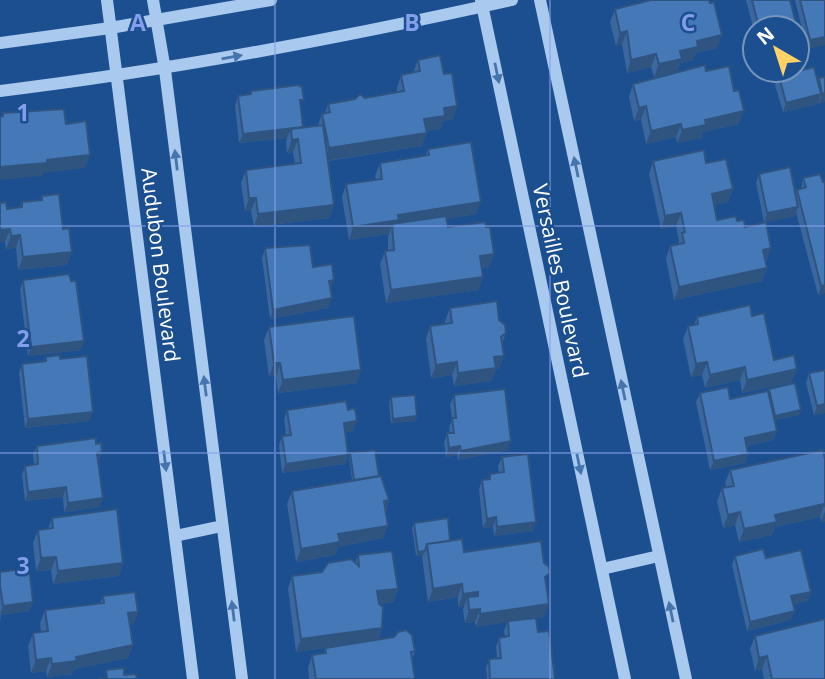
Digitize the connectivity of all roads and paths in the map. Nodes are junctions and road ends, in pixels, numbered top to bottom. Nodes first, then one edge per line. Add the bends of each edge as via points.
1 (107, 0) edge
2 (153, 0) edge
3 (271, 0) edge
4 (512, 0) edge
5 (540, 0) edge
6 (482, 3) edge
7 (155, 20) junction
8 (110, 28) junction
9 (0, 43) edge
10 (165, 70) junction
11 (117, 77) junction
12 (0, 91) edge
13 (222, 526) junction
14 (175, 536) junction
15 (659, 556) junction
16 (602, 569) junction
17 (193, 679) edge
18 (242, 679) edge
19 (625, 679) edge
20 (686, 679) edge

1 - 8 street, Audubon Boulevard
2 - 7 street, Audubon Boulevard
3 - 7 street
4 - 6 street
15 -> 5 street, Versailles Boulevard
10 -> 6 street
6 -> 16 street, Versailles Boulevard
7 - 8 street
7 - 10 street, Audubon Boulevard
8 - 9 street
8 - 11 street, Audubon Boulevard
10 - 11 street
13 -> 10 street, Audubon Boulevard
11 - 12 street
11 -> 14 street, Audubon Boulevard
13 - 14 street
18 -> 13 street, Audubon Boulevard
14 - 17 street, Audubon Boulevard
15 - 16 street
20 -> 15 street, Versailles Boulevard
16 - 19 street, Versailles Boulevard

